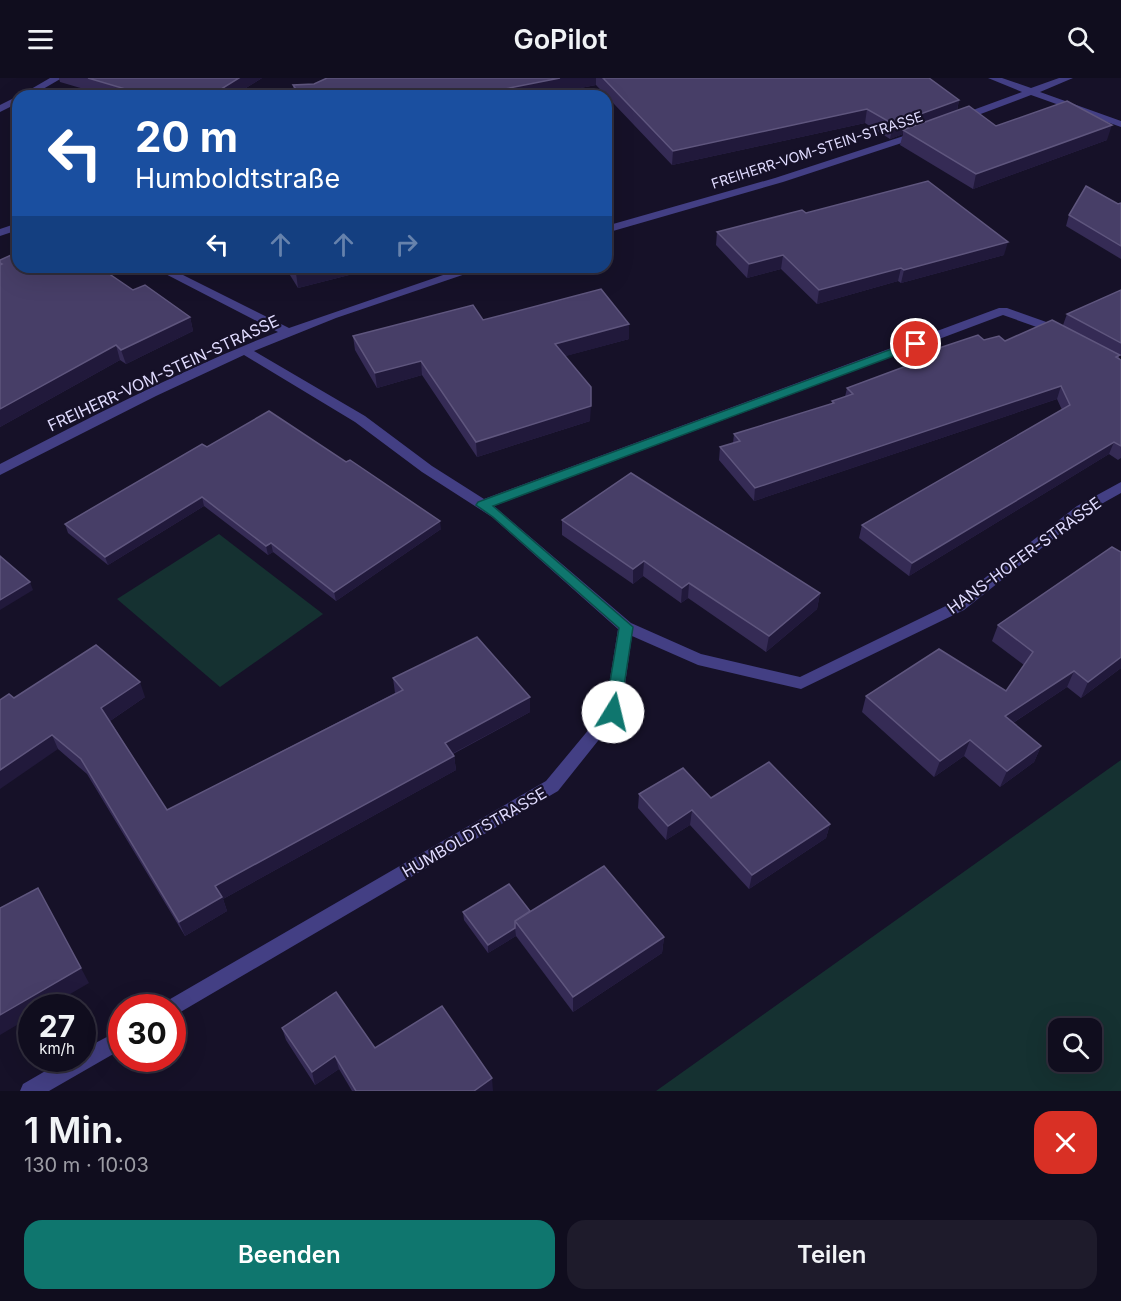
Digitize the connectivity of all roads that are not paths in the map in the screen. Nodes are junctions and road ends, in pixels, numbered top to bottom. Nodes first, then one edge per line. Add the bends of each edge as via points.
1 (57, 78) edge
2 (993, 78) edge
3 (1068, 78) edge
4 (35, 90) edge
5 (1034, 91) junction
6 (948, 123) edge
7 (1121, 124) edge
8 (927, 131) edge
9 (612, 228) edge
10 (170, 273) edge
11 (460, 273) edge
12 (288, 332) junction
13 (1070, 336) edge
14 (244, 350) junction
15 (0, 470) edge
16 (1121, 487) edge
17 (482, 505) junction
18 (626, 627) junction
19 (186, 1000) edge
20 (108, 1046) edge
21 (30, 1091) edge

1 - 4 street
2 - 5 street
3 - 5 street, FREIHERR-VOM-STEIN-STRASSE
5 - 6 street, FREIHERR-VOM-STEIN-STRASSE
5 - 7 street
8 - 9 street, FREIHERR-VOM-STEIN-STRASSE
10 - 12 street
11 - 12 street, FREIHERR-VOM-STEIN-STRASSE
12 - 14 street, FREIHERR-VOM-STEIN-STRASSE
13 - 17 street via 1003,311
14 - 15 street, FREIHERR-VOM-STEIN-STRASSE via 123,406
14 - 17 street via 360,419 427,470
16 - 18 street, HANS-HOFER-STRASSE via 1082,509 959,606 801,683 698,659
17 - 18 street
18 - 19 street, HUMBOLDTSTRASSE via 613,712 552,786
20 - 21 street

